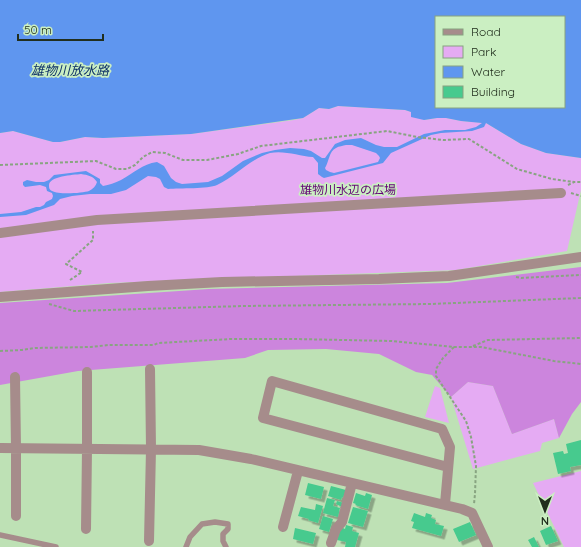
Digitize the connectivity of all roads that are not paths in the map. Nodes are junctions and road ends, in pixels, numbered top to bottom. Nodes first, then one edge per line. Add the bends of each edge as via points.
1 (561, 193) dead end
2 (0, 233) edge
3 (581, 257) edge
4 (0, 297) edge
5 (150, 369) dead end
6 (87, 372) dead end
7 (15, 377) dead end
8 (0, 448) edge
9 (16, 448) junction
10 (87, 449) junction
11 (151, 450) junction
12 (448, 467) junction
13 (298, 470) junction
14 (352, 483) junction
15 (444, 504) junction
16 (16, 516) dead end
17 (283, 527) dead end
18 (86, 529) dead end
19 (0, 535) edge
20 (149, 541) dead end
21 (331, 543) dead end
22 (56, 547) edge
23 (186, 547) edge
24 (226, 547) edge
25 (488, 547) edge

1 - 2 street via 94,220
3 - 4 street via 449,276 215,282
5 - 11 street
6 - 10 street
7 - 9 street
8 - 9 street
9 - 10 street
9 - 16 street
10 - 11 street
10 - 18 street
11 - 13 street via 199,450
11 - 20 street
12 - 12 street via 450,447 442,429 272,381 263,418
12 - 15 street
13 - 14 street
13 - 17 street
14 - 15 street
14 - 21 street via 342,522 336,529
15 - 25 street via 472,513
19 - 22 lane
23 - 24 lane via 190,537 202,524 215,522 228,524 223,534

